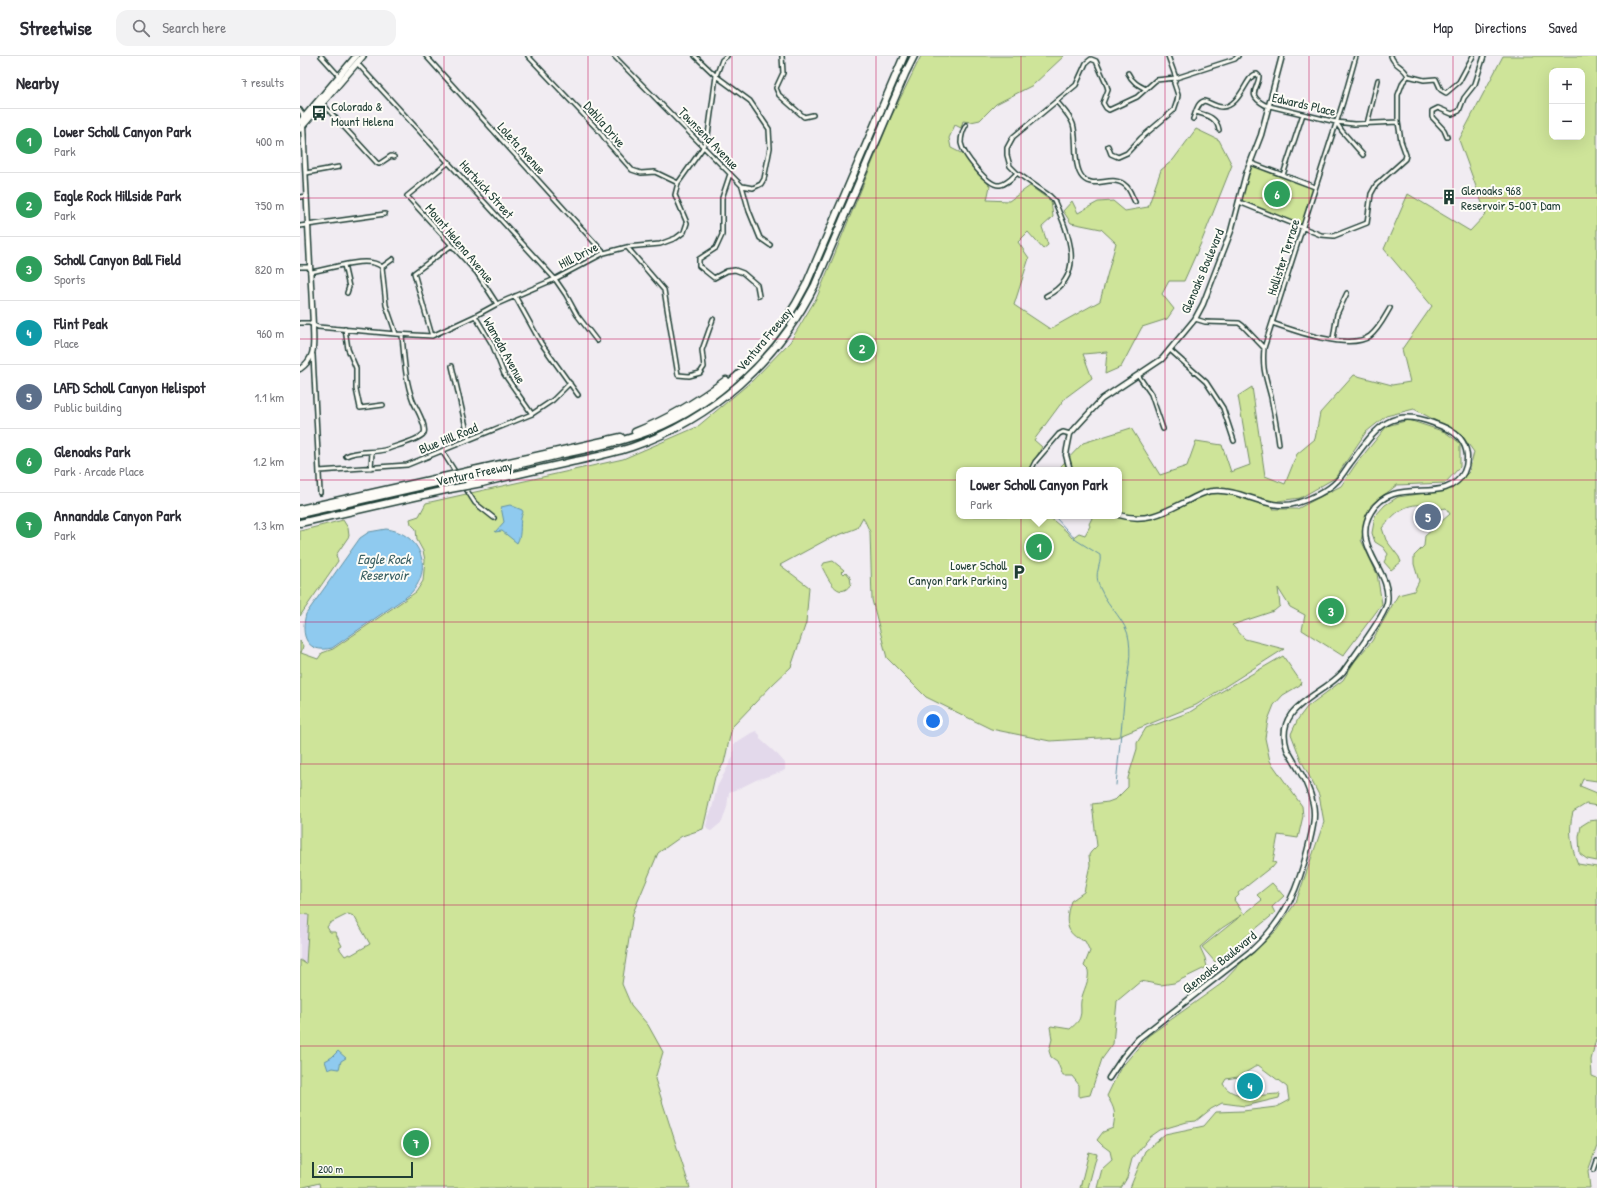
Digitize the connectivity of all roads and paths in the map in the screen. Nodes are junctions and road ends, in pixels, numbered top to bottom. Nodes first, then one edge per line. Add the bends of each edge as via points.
1 (321, 56) edge
2 (363, 56) edge
3 (426, 56) edge
4 (528, 56) edge
5 (614, 56) edge
6 (695, 56) edge
7 (727, 56) edge
8 (782, 56) edge
9 (900, 56) edge
10 (904, 56) edge
11 (910, 56) edge
12 (914, 56) edge
13 (1168, 56) edge
14 (1238, 56) edge
15 (1282, 56) edge
16 (1356, 56) edge
17 (1392, 56) edge
18 (1473, 56) edge
19 (1484, 56) edge
20 (356, 59) edge
21 (1128, 73) dead end
22 (716, 76) junction
23 (1408, 76) junction
24 (341, 77) junction
25 (1176, 78) junction
26 (1378, 80) dead end
27 (1146, 89) junction
28 (320, 102) junction
29 (1057, 102) junction
30 (1269, 105) junction
31 (300, 110) edge
32 (1196, 112) junction
33 (1303, 114) junction
34 (813, 115) dead end
35 (1193, 119) dead end
36 (1336, 122) junction
37 (1398, 122) junction
38 (302, 124) edge
39 (1367, 124) junction
40 (966, 125) dead end
41 (1219, 130) dead end
42 (1447, 137) dead end
43 (704, 146) junction
44 (1108, 146) dead end
45 (1363, 155) dead end
46 (394, 157) dead end
47 (449, 162) junction
48 (1250, 163) junction
49 (339, 167) dead end
50 (306, 173) junction
51 (1017, 173) junction
52 (730, 174) junction
53 (1283, 175) junction
54 (678, 183) junction
55 (742, 186) junction
56 (1315, 187) junction
57 (856, 188) junction
58 (307, 196) junction
59 (300, 197) edge
60 (1135, 202) dead end
61 (1239, 202) junction
62 (385, 214) dead end
63 (307, 225) junction
64 (300, 226) edge
65 (1302, 228) junction
66 (452, 245) junction
67 (770, 245) dead end
68 (627, 247) junction
69 (604, 253) junction
70 (393, 259) dead end
71 (344, 265) junction
72 (300, 267) edge
73 (382, 267) junction
74 (310, 269) junction
75 (555, 279) junction
76 (347, 293) dead end
77 (1347, 293) dead end
78 (515, 296) junction
79 (759, 296) dead end
80 (1046, 296) dead end
81 (497, 304) junction
82 (1390, 308) dead end
83 (475, 316) junction
84 (713, 319) dead end
85 (1195, 319) junction
86 (300, 323) edge
87 (1272, 323) junction
88 (313, 325) junction
89 (345, 329) junction
90 (396, 334) junction
91 (402, 335) junction
92 (432, 336) junction
93 (1333, 339) junction
94 (597, 341) dead end
95 (1264, 348) junction
96 (1170, 350) junction
97 (313, 355) junction
98 (452, 366) dead end
99 (300, 369) edge
100 (1138, 375) junction
101 (570, 383) junction
102 (578, 395) dead end
103 (383, 405) dead end
104 (532, 414) junction
105 (1163, 429) dead end
106 (1070, 434) junction
107 (469, 440) junction
108 (1234, 441) dead end
109 (1279, 444) dead end
110 (442, 451) junction
111 (372, 452) junction
112 (346, 456) dead end
113 (1032, 467) edge
114 (1069, 467) edge
115 (371, 468) junction
116 (319, 471) junction
117 (470, 473) junction
118 (447, 483) junction
119 (416, 490) junction
120 (320, 493) dead end
121 (380, 494) junction
122 (391, 501) junction
123 (300, 509) edge
124 (300, 514) edge
125 (1122, 516) edge
126 (494, 518) dead end
127 (300, 519) edge
128 (300, 523) edge
129 (1109, 1078) dead end
130 (1597, 1161) edge
131 (1594, 1170) dead end

1 - 24 street
2 - 20 main road
3 - 69 street, Loleta Avenue
4 - 54 street, Dahlia Drive via 632,170 641,173 655,172
5 - 43 street, Townsend Avenue
6 - 22 street
7 - 22 street via 722,60
8 - 34 street via 783,73 776,88 779,95 804,117
9 - 117 highway, Ventura Freeway via 805,280 783,318 752,357 700,399 653,425 625,436
10 - 117 highway via 800,297 776,334 749,364 697,406 652,430 613,443
11 - 57 highway via 860,170
12 - 57 highway, Ventura Freeway
13 - 25 street
14 - 25 street
15 - 30 street, Glenoaks Boulevard
16 - 36 street, Hollister Terrace
17 - 23 street via 1393,61 1404,68
18 - 23 street via 1459,82 1446,93 1441,90 1436,79 1424,80
19 - 42 street via 1475,84 1464,98 1459,111 1452,114 1438,108 1432,111 1432,117
20 - 24 main road
20 - 47 street, Hartwick Street
21 - 27 street via 1136,84
22 - 43 street via 708,135
22 - 55 street via 750,101 769,129 770,148 764,179 761,184 752,188
23 - 37 street via 1398,95
24 - 28 main road
25 - 27 street via 1156,80
25 - 44 street via 1174,83 1178,95 1174,110 1123,156 1111,154
26 - 39 street
27 - 29 street via 1130,101 1107,109 1103,103 1108,90 1096,61 1090,59 1076,85
28 - 38 main road
28 - 46 street via 377,163
29 - 51 street via 1013,137 1006,155 1010,166
29 - 60 street via 1073,124 1078,167 1082,177 1091,182 1119,181 1127,186
30 - 32 street, Edwards Place via 1256,99 1254,92 1259,76 1254,74 1227,107 1219,107 1204,101 1200,102
30 - 33 street, Edwards Place
30 - 48 street, Glenoaks Boulevard
31 - 38 street
32 - 35 street
32 - 41 street via 1210,116
33 - 36 street, Edwards Place
33 - 53 street
36 - 39 street, Edwards Place
36 - 45 street
36 - 56 street, Hollister Terrace
37 - 39 street, Edwards Place
37 - 65 street via 1405,159 1376,185 1371,194 1367,223 1334,236 1321,235
38 - 50 street
40 - 51 street via 961,144 968,158 991,184 1000,185
43 - 52 street, Townsend Avenue
43 - 54 street
47 - 66 street, Mount Helena Avenue via 407,196
47 - 75 street, Hartwick Street
48 - 53 street
48 - 61 street, Glenoaks Boulevard
49 - 50 street
50 - 58 street
51 - 80 street via 1054,200 1070,249 1072,266 1067,277
52 - 55 street, Townsend Avenue
52 - 79 street via 722,198 722,235 716,248 699,259 699,266 714,278 726,270 743,273 757,285
53 - 56 street
54 - 68 street, Hill Drive via 675,195 687,223 684,232 660,244
55 - 67 street, Townsend Avenue via 760,238
56 - 65 street, Hollister Terrace
57 - 118 highway, Ventura Freeway, bridge via 804,308 755,370 724,398 666,433 623,450 481,481
58 - 59 street
58 - 63 street
61 - 65 street
61 - 85 street, Glenoaks Boulevard via 1203,304
62 - 63 street
63 - 64 street
63 - 74 street
65 - 87 street, Hollister Terrace
66 - 81 street, Mount Helena Avenue via 477,273
66 - 92 street via 414,273
68 - 69 street, Hill Drive
68 - 84 street via 664,290 678,375 689,376 700,373 704,368 702,350
69 - 75 street, Hill Drive
70 - 73 street
71 - 73 street via 372,262
71 - 74 street via 323,270
71 - 76 street via 349,287
72 - 74 street
73 - 90 street via 386,305
74 - 88 street
75 - 78 street, Hill Drive
75 - 94 street, Hartwick Street
77 - 93 street via 1337,314
78 - 81 street, Hill Drive
78 - 101 street via 541,343
81 - 83 street, Hill Drive
82 - 93 street via 1369,337 1354,342
83 - 92 street, Hill Drive
83 - 104 street, Wameda Avenue via 492,344 504,374
85 - 95 street via 1205,322 1239,323
85 - 96 street, Glenoaks Boulevard
86 - 88 street, Hill Drive
87 - 93 street via 1306,334
87 - 95 street, Hollister Terrace
88 - 89 street, Hill Drive
88 - 97 street
89 - 90 street, Hill Drive
89 - 103 street via 348,350 356,368 356,389 360,408
90 - 91 street, Hill Drive
91 - 92 street, Hill Drive
91 - 111 street via 407,381 424,432 419,437 385,450
95 - 109 street, Hollister Terrace via 1264,376 1271,397
96 - 100 street, Glenoaks Boulevard
96 - 108 street via 1206,382 1223,408
97 - 99 street
97 - 116 street
98 - 107 street
100 - 105 street via 1151,394
100 - 106 street, Glenoaks Boulevard via 1102,399
101 - 102 street
101 - 104 street, Blue Hill Road via 553,400
104 - 107 street, Blue Hill Road
106 - 113 street via 1059,434
106 - 114 street via 1066,455
107 - 110 street, Blue Hill Road
110 - 115 street, Blue Hill Road via 407,466
110 - 126 street via 475,503
111 - 112 street via 356,452
111 - 115 street
115 - 116 street, Blue Hill Road
116 - 120 street
117 - 118 highway, Ventura Freeway, bridge
118 - 119 highway, Ventura Freeway
118 - 119 highway, Ventura Freeway
119 - 121 highway, Ventura Freeway
119 - 122 highway, Ventura Freeway
121 - 123 highway, Ventura Freeway
121 - 124 highway
122 - 127 highway
122 - 128 highway, Ventura Freeway
125 - 129 street, Glenoaks Boulevard via 1150,517 1210,491 1222,490 1270,503 1299,502 1332,486 1378,429 1389,421 1402,417 1424,420 1454,432 1463,442 1467,453 1464,471 1453,484 1442,489 1412,490 1389,496 1377,504 1368,518 1366,539 1370,554 1385,581 1388,594 1386,608 1343,672 1296,708 1285,728 1287,749 1309,787 1314,813 1304,867 1287,907 1266,936 1252,950 1141,1036 1122,1057
130 - 131 street

